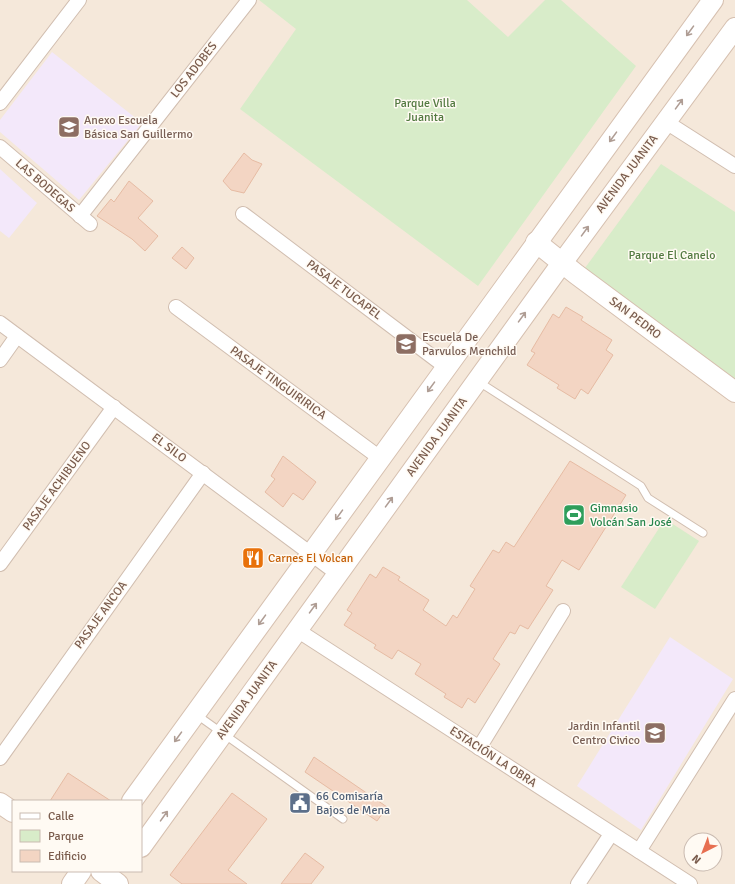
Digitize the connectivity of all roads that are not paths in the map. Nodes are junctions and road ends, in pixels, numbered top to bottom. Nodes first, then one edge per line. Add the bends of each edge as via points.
1 (79, 0) edge
2 (249, 0) edge
3 (713, 0) edge
4 (735, 28) edge
5 (0, 102) edge
6 (666, 122) junction
7 (0, 147) edge
8 (735, 166) edge
9 (243, 214) dead end
10 (85, 220) joint
11 (536, 242) junction
12 (562, 263) junction
13 (176, 307) dead end
14 (0, 323) edge
15 (17, 336) junction
16 (0, 360) edge
17 (446, 367) junction
18 (477, 380) junction
19 (735, 392) edge
20 (114, 407) junction
21 (380, 458) junction
22 (203, 473) junction
23 (703, 533) dead end
24 (311, 554) junction
25 (0, 564) edge
26 (338, 574) junction
27 (563, 612) dead end
28 (297, 630) junction
29 (735, 699) edge
30 (195, 713) junction
31 (223, 733) junction
32 (479, 748) junction
33 (0, 758) edge
34 (133, 800) edge
35 (0, 804) edge
36 (12, 811) edge
37 (343, 819) dead end
38 (611, 834) junction
39 (142, 846) edge
40 (638, 851) junction
41 (80, 872) edge
42 (72, 884) edge
43 (578, 884) edge
44 (690, 884) edge

1 - 5 street
2 - 10 street, LOS ADOBES
3 -> 11 main road
6 -> 4 main road, AVENIDA JUANITA
6 - 8 street
12 -> 6 main road, AVENIDA JUANITA
7 - 10 street, LAS BODEGAS
9 - 17 street, PASAJE TUCAPEL
11 - 12 main road, SAN PEDRO
11 - 17 main road
18 -> 12 main road, AVENIDA JUANITA
12 - 19 main road, SAN PEDRO
13 - 21 street, PASAJE TINGUIRIRICA
14 - 15 street, EL SILO
15 - 16 street
15 - 20 street, EL SILO
17 -> 21 main road
18 - 23 lane via 641,486 648,498
26 -> 18 main road, AVENIDA JUANITA
20 - 22 street, EL SILO
20 - 25 street, PASAJE ACHIBUENO
21 -> 24 main road
22 - 24 street, EL SILO
22 - 33 street, PASAJE ANCOA
24 - 26 street, EL SILO
24 -> 30 main road
28 -> 26 main road, AVENIDA JUANITA
27 - 32 street
28 - 31 main road, AVENIDA JUANITA
28 - 32 street, ESTACIÓN LA OBRA
29 - 40 street
30 - 31 lane
30 -> 34 main road
31 - 37 lane
39 -> 31 main road, AVENIDA JUANITA
32 - 38 street, ESTACIÓN LA OBRA
35 - 36 main road
38 - 40 street, ESTACIÓN LA OBRA
38 - 43 street
40 - 44 street, ESTACIÓN LA OBRA
41 - 42 main road

